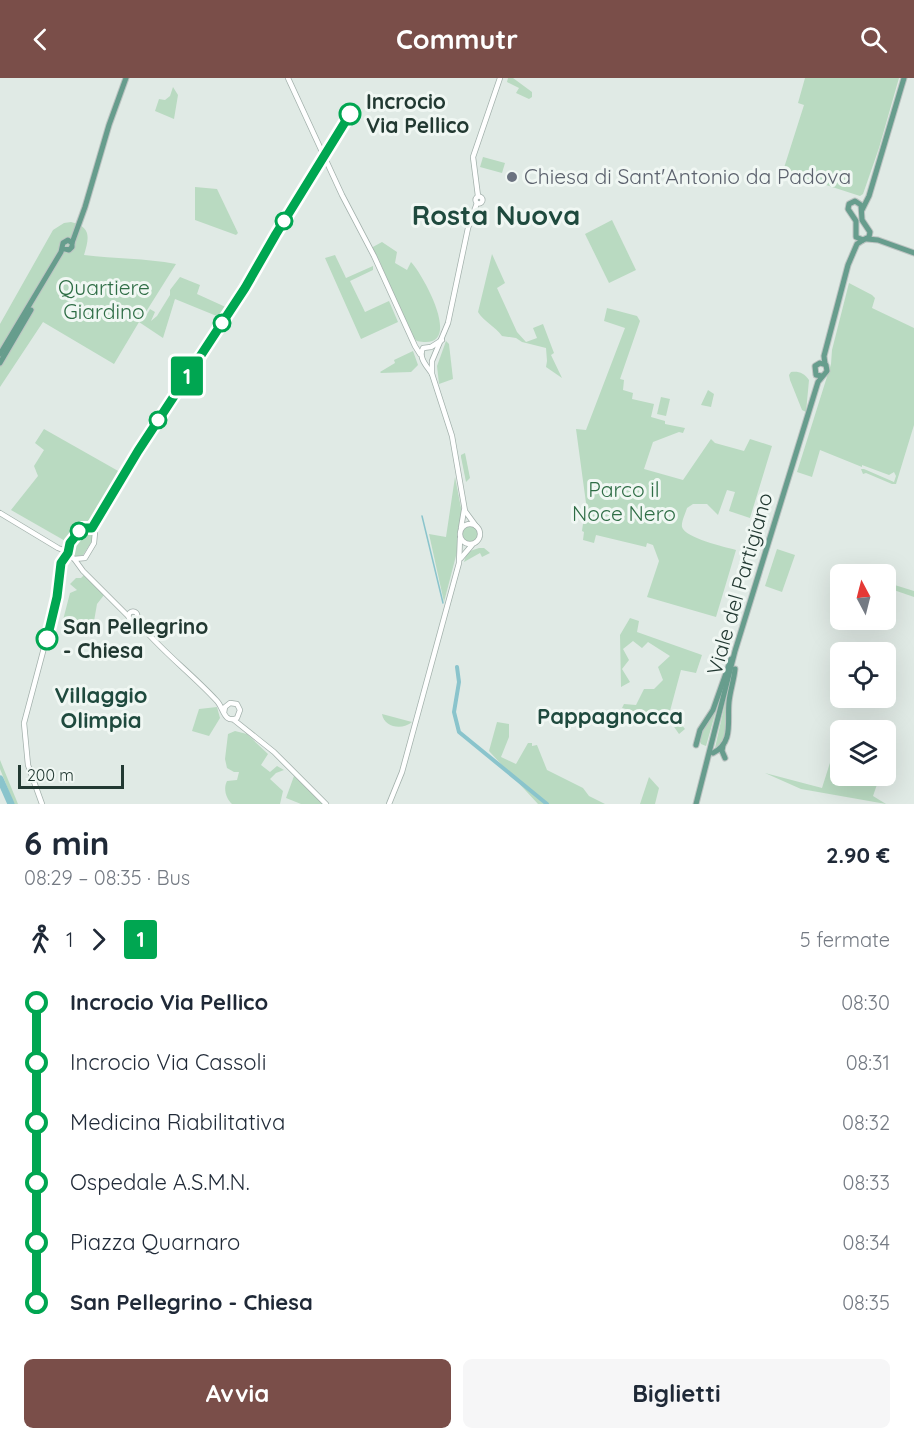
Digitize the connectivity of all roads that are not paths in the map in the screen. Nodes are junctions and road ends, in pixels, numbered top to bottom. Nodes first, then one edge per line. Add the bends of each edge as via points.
1 (126, 78) edge
2 (288, 78) edge
3 (500, 78) edge
4 (904, 78) edge
5 (870, 191) junction
6 (857, 202) junction
7 (862, 210) junction
8 (870, 232) junction
9 (855, 235) junction
10 (865, 240) junction
11 (878, 240) junction
12 (69, 242) junction
13 (65, 249) junction
14 (914, 253) edge
15 (848, 265) junction
16 (413, 340) junction
17 (442, 340) junction
18 (428, 347) junction
19 (436, 353) junction
20 (0, 354) edge
21 (420, 354) junction
22 (432, 361) junction
23 (425, 362) junction
24 (0, 363) edge
25 (822, 364) junction
26 (432, 374) junction
27 (820, 376) junction
28 (464, 504) junction
29 (0, 513) edge
30 (476, 526) junction
31 (461, 529) junction
32 (460, 538) junction
33 (472, 545) junction
34 (70, 554) junction
35 (85, 558) junction
36 (459, 563) junction
37 (87, 575) junction
38 (736, 649) junction
39 (217, 700) junction
40 (228, 704) junction
41 (224, 713) junction
42 (239, 716) junction
43 (234, 720) junction
44 (248, 730) junction
45 (696, 745) dead end
46 (723, 745) junction
47 (713, 753) dead end
48 (725, 758) dead end
49 (42, 804) edge
50 (326, 804) edge
51 (389, 804) edge
52 (696, 804) edge

1 - 12 main road via 85,207
2 - 16 street
3 - 17 street via 473,157 478,196 482,200 477,203 468,228
4 - 5 main road
5 - 6 main road
5 - 7 main road
6 - 7 main road
6 - 9 main road via 848,209 856,221
7 - 8 main road via 862,220
8 - 10 main road
8 - 11 main road
9 - 10 main road
9 - 15 main road
10 - 11 main road
10 - 15 main road via 857,244
11 - 14 main road
12 - 13 main road via 63,243
12 - 13 main road via 71,249
13 - 20 main road
13 - 24 main road
15 - 25 main road
16 - 18 street
16 - 21 street
17 - 18 street
17 - 19 street
18 - 19 street
18 - 21 street
19 - 22 street
21 - 23 street
22 - 23 street
22 - 26 street
23 - 26 street
25 - 27 main road via 827,371
25 - 27 main road via 814,369
26 - 28 street via 452,436
27 - 38 main road, Viale del Partigiano
28 - 30 street
28 - 31 street
29 - 34 street
30 - 31 street via 467,524
30 - 33 street via 481,533
31 - 32 street
32 - 33 street
32 - 36 street
33 - 36 street
34 - 35 street
34 - 35 street via 82,528 92,528 95,539
34 - 37 street
34 - 49 street via 62,560 53,614 24,723 28,765
35 - 37 street
36 - 51 street via 402,771
37 - 39 street via 128,616 135,613 136,620 164,651
38 - 45 main road
38 - 46 main road via 729,727
38 - 52 main road, Viale del Partigiano
39 - 40 street
39 - 41 street
40 - 41 street
40 - 42 street via 238,706
41 - 43 street
42 - 43 street
42 - 44 street
43 - 44 street
44 - 50 street
46 - 47 main road
46 - 48 main road

